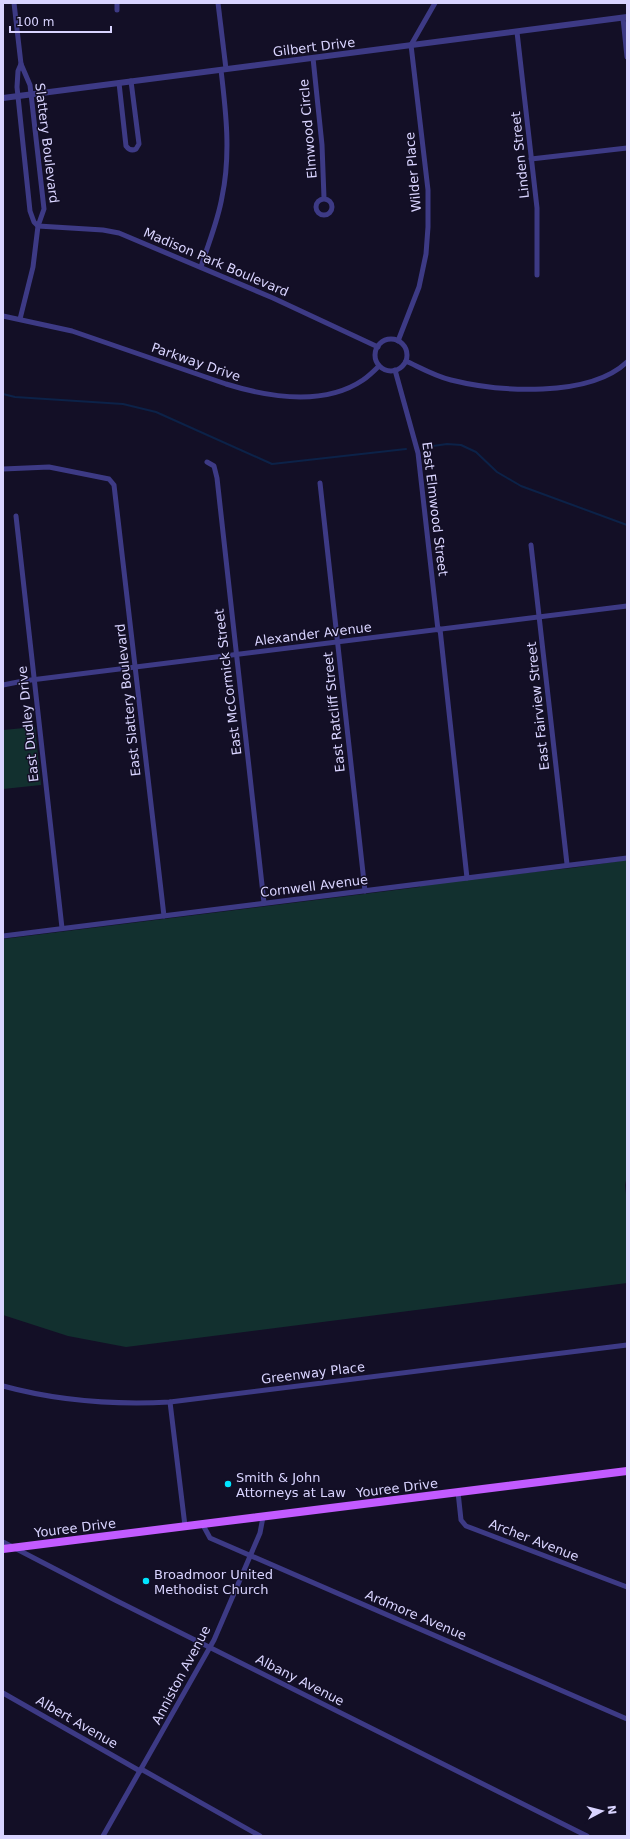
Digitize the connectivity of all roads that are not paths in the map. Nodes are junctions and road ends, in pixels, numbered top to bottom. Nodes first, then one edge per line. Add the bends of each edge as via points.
1 (14, 3) edge
2 (117, 3) edge
3 (218, 3) edge
4 (435, 3) edge
5 (117, 10) dead end
6 (625, 18) edge
7 (517, 32) junction
8 (411, 45) junction
9 (627, 56) edge
10 (313, 58) junction
11 (21, 64) junction
12 (224, 69) junction
13 (131, 81) junction
14 (119, 83) junction
15 (31, 94) junction
16 (18, 96) junction
17 (3, 98) edge
18 (627, 148) edge
19 (531, 160) junction
20 (324, 198) dead end
21 (38, 226) junction
22 (201, 267) junction
23 (537, 275) dead end
24 (3, 316) edge
25 (20, 319) junction
26 (398, 340) junction
27 (378, 347) junction
28 (406, 360) junction
29 (627, 362) edge
30 (379, 366) junction
31 (395, 370) junction
32 (207, 462) dead end
33 (3, 469) edge
34 (320, 483) dead end
35 (16, 516) dead end
36 (531, 545) dead end
37 (627, 606) edge
38 (539, 617) junction
39 (439, 630) junction
40 (337, 642) junction
41 (236, 655) junction
42 (136, 667) junction
43 (35, 680) junction
44 (3, 685) edge
45 (627, 858) edge
46 (567, 864) junction
47 (467, 878) junction
48 (365, 891) junction
49 (264, 903) junction
50 (164, 916) junction
51 (62, 928) junction
52 (3, 936) edge
53 (627, 1345) edge
54 (3, 1386) edge
55 (170, 1402) junction
56 (627, 1471) edge
57 (458, 1492) junction
58 (263, 1517) junction
59 (203, 1525) junction
60 (185, 1526) junction
61 (3, 1542) edge
62 (15, 1548) junction
63 (3, 1549) edge
64 (251, 1555) junction
65 (627, 1587) edge
66 (210, 1648) junction
67 (3, 1693) edge
68 (627, 1719) edge
69 (141, 1770) junction
70 (103, 1836) edge
71 (260, 1836) edge
72 (587, 1836) edge

1 - 11 street, Slattery Boulevard
2 - 5 street
3 - 12 street
4 - 8 street
6 - 7 street, Gilbert Drive
6 - 9 street
7 - 8 street, Gilbert Drive
7 - 19 street, Linden Street
8 - 10 street, Gilbert Drive
8 - 26 street, Wilder Place via 428,190 428,220 426,254 419,287
10 - 12 street, Gilbert Drive
10 - 20 street, Elmwood Circle via 322,145
11 - 15 street, Slattery Boulevard
11 - 16 street, Slattery Boulevard via 17,80
12 - 13 street, Gilbert Drive
12 - 22 street via 227,119 226,173 217,220
13 - 14 street, Gilbert Drive
13 - 14 street via 139,144 132,150 126,146
14 - 15 street, Gilbert Drive
15 - 16 street, Gilbert Drive
15 - 21 street, Slattery Boulevard via 44,210
16 - 17 street, Gilbert Drive
16 - 21 street, Slattery Boulevard via 30,211
18 - 19 street
19 - 23 street, Linden Street via 537,208
21 - 22 street, Madison Park Boulevard via 115,232
21 - 25 street, Slattery Boulevard via 33,267
22 - 27 street, Madison Park Boulevard
24 - 25 street, Parkway Drive
25 - 30 street, Parkway Drive via 72,331 226,384 272,395 309,397 338,391 363,380
26 - 27 street via 385,340
26 - 28 street via 407,352
27 - 30 street via 376,358
28 - 29 street via 432,374 451,380 494,388 533,389 592,382 615,372
28 - 31 street via 402,367
30 - 31 street via 386,370
31 - 39 street, East Elmwood Street via 418,453
32 - 41 street, East McCormick Street via 214,466 217,478
33 - 42 street, East Slattery Boulevard via 49,467 104,478 112,482 115,488
34 - 40 street, East Ratcliff Street
35 - 43 street, East Dudley Drive
36 - 38 street, East Fairview Street
37 - 38 street, Alexander Avenue
38 - 39 street, Alexander Avenue
38 - 46 street, East Fairview Street
39 - 40 street, Alexander Avenue
39 - 47 street, East Elmwood Street
40 - 41 street, Alexander Avenue
40 - 48 street, East Ratcliff Street
41 - 42 street, Alexander Avenue
41 - 49 street, East McCormick Street
42 - 43 street, Alexander Avenue
42 - 50 street, East Slattery Boulevard
43 - 44 street, Alexander Avenue
43 - 51 street, East Dudley Drive
45 - 46 street, Cornwell Avenue
46 - 47 street, Cornwell Avenue
47 - 48 street, Cornwell Avenue
48 - 49 street, Cornwell Avenue
49 - 50 street, Cornwell Avenue
50 - 51 street, Cornwell Avenue
51 - 52 street, Cornwell Avenue
53 - 55 street, Greenway Place
54 - 55 street, Greenway Place via 41,1395 92,1402
55 - 60 street
56 - 57 main road, Youree Drive
57 - 58 main road, Youree Drive
57 - 65 street, Archer Avenue via 461,1520 466,1526
58 - 59 main road, Youree Drive
58 - 64 street, Anniston Avenue
59 - 60 main road, Youree Drive
59 - 64 street, Ardmore Avenue via 210,1538
60 - 62 main road, Youree Drive
61 - 62 street, Albany Avenue
62 - 63 main road, Youree Drive
62 - 66 street, Albany Avenue
64 - 66 street, Anniston Avenue
64 - 68 street, Ardmore Avenue
66 - 69 street, Anniston Avenue
66 - 72 street, Albany Avenue
67 - 69 street, Albert Avenue
69 - 70 street, Anniston Avenue
69 - 71 street, Albert Avenue

